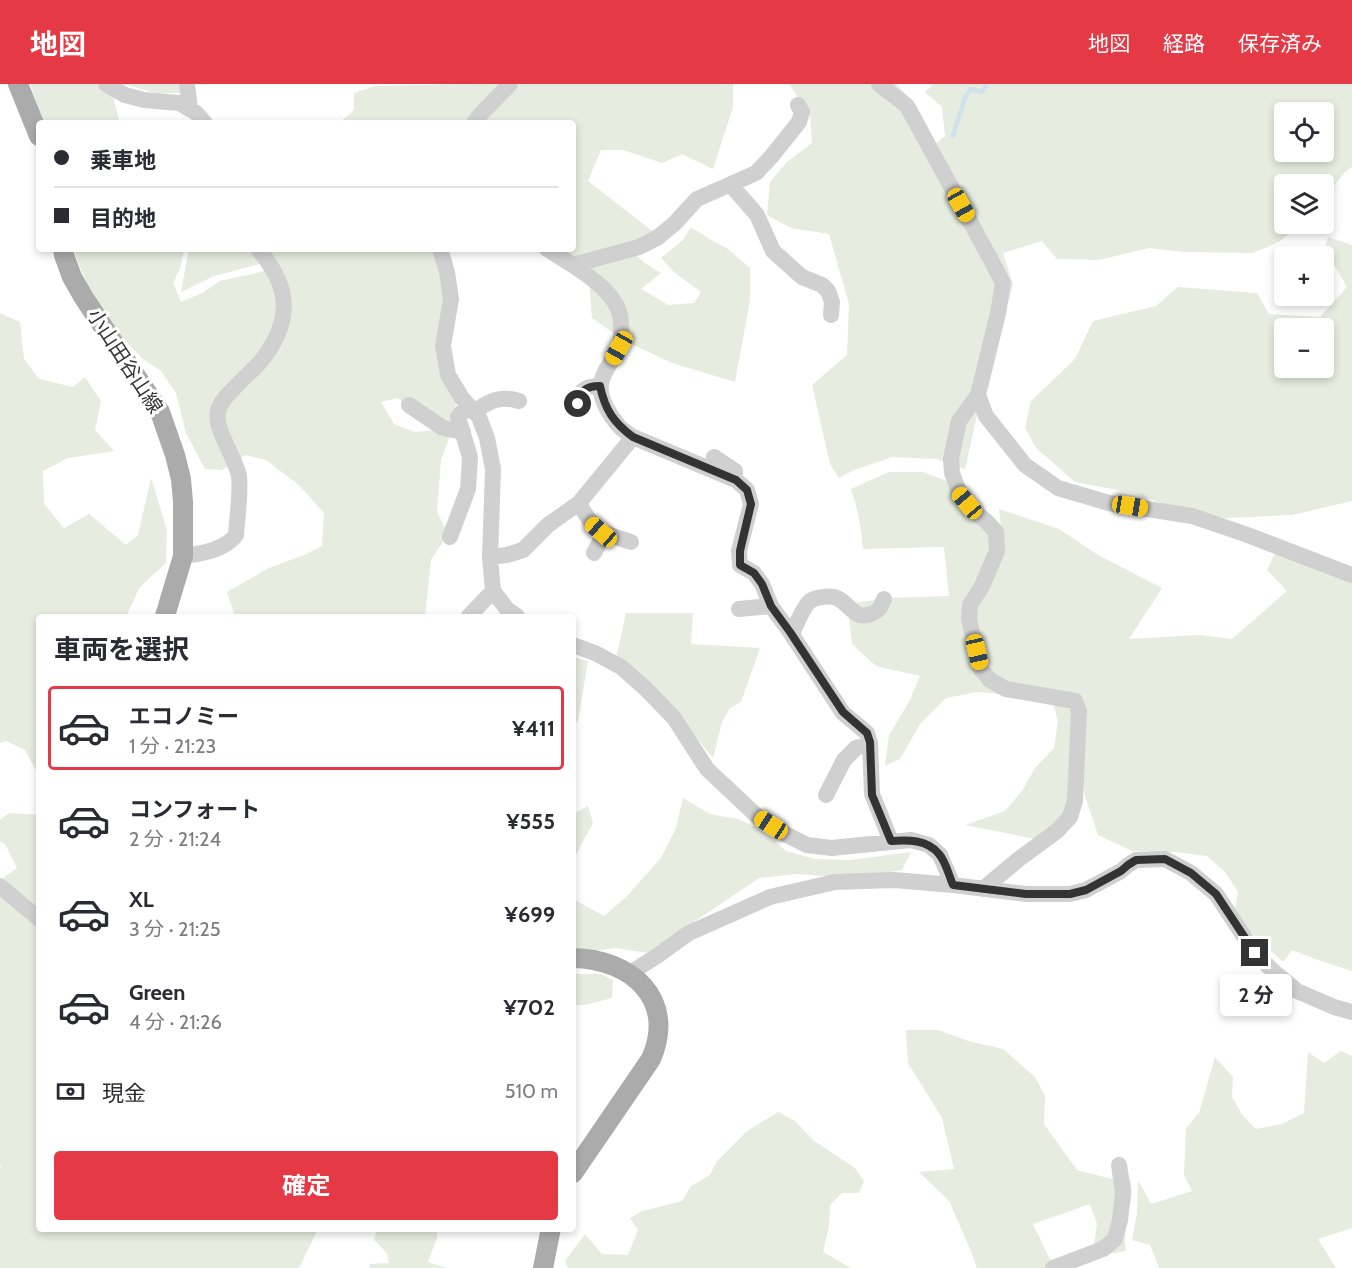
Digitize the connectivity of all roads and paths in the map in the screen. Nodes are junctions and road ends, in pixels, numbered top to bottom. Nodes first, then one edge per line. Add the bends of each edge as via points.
1 (18, 84) edge
2 (106, 84) edge
3 (187, 84) edge
4 (510, 84) edge
5 (880, 84) edge
6 (798, 105) dead end
7 (190, 109) junction
8 (202, 120) edge
9 (476, 120) edge
10 (36, 129) edge
11 (731, 185) junction
12 (64, 252) edge
13 (260, 252) edge
14 (441, 252) edge
15 (552, 252) edge
16 (573, 265) junction
17 (831, 315) dead end
18 (600, 386) junction
19 (978, 395) junction
20 (519, 401) dead end
21 (409, 405) dead end
22 (579, 409) dead end
23 (472, 410) junction
24 (463, 432) junction
25 (633, 437) junction
26 (714, 457) dead end
27 (736, 480) junction
28 (579, 503) junction
29 (604, 534) junction
30 (450, 537) dead end
31 (631, 542) dead end
32 (594, 553) dead end
33 (183, 556) junction
34 (490, 557) junction
35 (1352, 575) edge
36 (493, 591) junction
37 (884, 599) dead end
38 (771, 606) junction
39 (739, 609) dead end
40 (166, 614) edge
41 (471, 614) edge
42 (514, 614) edge
43 (792, 634) junction
44 (576, 646) edge
45 (870, 742) junction
46 (826, 795) dead end
47 (891, 841) junction
48 (953, 885) junction
49 (0, 886) edge
50 (983, 889) junction
51 (36, 916) edge
52 (576, 958) edge
53 (630, 974) junction
54 (1352, 1012) edge
55 (1119, 1165) dead end
56 (576, 1169) edge
57 (550, 1232) edge
58 (543, 1268) edge
59 (1053, 1268) edge

1 - 10 main road
2 - 7 street via 124,95 179,103
3 - 7 street
4 - 9 street
5 - 19 street via 907,106 1003,283
6 - 11 street via 802,112 799,123 771,157 756,173
7 - 8 street
11 - 16 street via 697,199 657,238 639,247
11 - 17 street via 757,215 773,251 802,278 828,291
12 - 33 main road, 小山田谷山線 via 84,298 160,412 181,479
13 - 33 street via 276,274 285,303 284,320 263,358 218,412 219,428 236,462 239,479 236,535 230,543 202,554
14 - 23 street via 451,299 444,356 448,375
15 - 16 street
16 - 18 street via 604,289 616,304 621,320 619,348
18 - 22 street via 583,391 578,397
18 - 25 street via 609,412 619,427
19 - 35 street via 986,416 1025,465 1058,488 1108,503 1191,516
19 - 50 street via 959,421 951,459 959,492 996,532 997,551 970,605 969,619 981,669 1006,689 1075,701 1079,711 1075,801 1070,817
20 - 23 street via 497,399
21 - 24 street via 443,428
23 - 24 street via 458,417
23 - 34 street via 487,438 493,469
24 - 30 street via 470,457 468,489
25 - 27 street
25 - 28 street
26 - 27 street via 735,471
27 - 38 street via 747,490 751,504 740,565 754,573
28 - 29 street via 591,523
28 - 34 street via 548,525 523,550
29 - 31 street
29 - 32 street
33 - 40 main road, 小山田谷山線
34 - 36 street
36 - 41 street
36 - 42 street
37 - 43 street via 881,608 866,616 858,615 836,598 811,600
38 - 39 street
38 - 43 street
43 - 45 street via 843,712 867,733
44 - 47 street via 621,667 646,689 674,718 707,769 757,816 785,834 807,845 831,848
45 - 46 street via 856,748 844,760
45 - 47 street via 872,795
47 - 48 street via 911,840 929,845 940,855
48 - 50 street
48 - 53 street via 894,880 835,882 770,897 689,933
49 - 51 street
50 - 54 street via 1070,894 1086,890 1136,860 1165,859 1191,873 1216,894 1255,953 1281,978 1297,991
52 - 53 main road via 605,962
53 - 56 main road via 647,989 656,1008 656,1048
55 - 59 street via 1123,1192 1115,1239 1103,1249
57 - 58 main road

